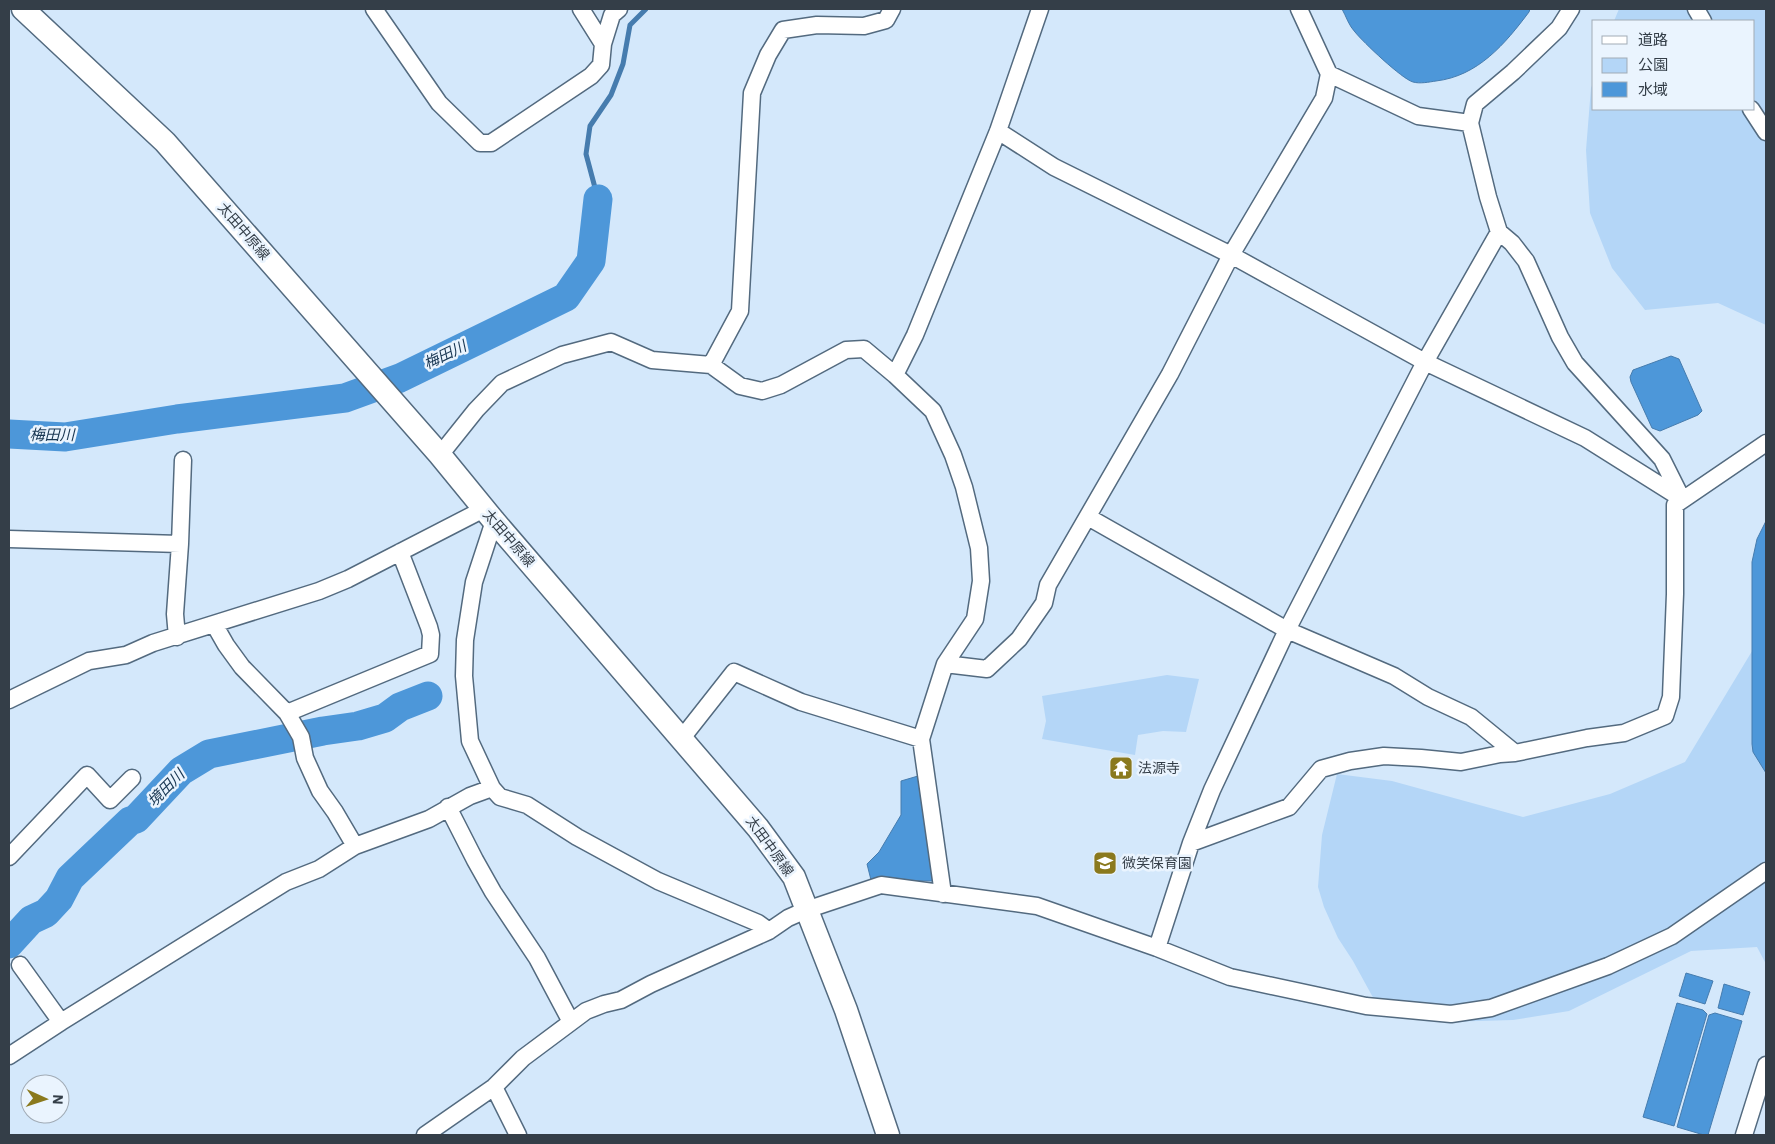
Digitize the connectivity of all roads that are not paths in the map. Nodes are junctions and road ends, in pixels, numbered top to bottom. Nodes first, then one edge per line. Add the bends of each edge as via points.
1 (24, 9) edge
2 (374, 9) edge
3 (581, 9) edge
4 (619, 9) edge
5 (892, 9) edge
6 (1040, 9) edge
7 (1299, 9) edge
8 (1571, 9) edge
9 (1696, 9) edge
10 (1702, 20) edge
11 (603, 44) junction
12 (1329, 74) junction
13 (1752, 110) edge
14 (1470, 123) junction
15 (998, 131) junction
16 (1766, 132) edge
17 (1499, 232) junction
18 (1231, 255) junction
19 (1424, 362) junction
20 (711, 365) junction
21 (895, 375) junction
22 (1766, 443) edge
23 (440, 455) junction
24 (182, 460) dead end
25 (1682, 499) junction
26 (489, 515) junction
27 (1088, 517) junction
28 (9, 539) edge
29 (180, 544) junction
30 (400, 552) junction
31 (214, 624) junction
32 (1287, 630) junction
33 (177, 637) junction
34 (945, 664) junction
35 (9, 700) edge
36 (287, 713) junction
37 (682, 738) junction
38 (921, 739) junction
39 (1516, 753) junction
40 (132, 778) dead end
41 (492, 788) junction
42 (448, 807) junction
43 (1191, 843) junction
44 (355, 846) junction
45 (9, 857) edge
46 (1766, 872) edge
47 (943, 894) junction
48 (806, 910) junction
49 (769, 931) junction
50 (1157, 948) junction
51 (20, 965) dead end
52 (61, 1022) junction
53 (571, 1022) junction
54 (9, 1056) edge
55 (1766, 1065) edge
56 (494, 1087) junction
57 (425, 1135) edge
58 (518, 1135) edge
59 (888, 1135) edge
60 (1744, 1135) edge

1 - 23 main road, 太田中原線 via 165,142
2 - 11 street via 439,103 480,143 491,143 591,76 601,65
3 - 11 street
4 - 11 street via 612,15
5 - 20 street via 886,20 864,26 817,25 783,30 768,55 752,93 740,311
6 - 15 street
7 - 12 street
8 - 14 street via 1559,28 1475,104
9 - 10 street
12 - 14 street via 1418,116
12 - 18 street via 1324,98
13 - 16 street
14 - 17 street
15 - 18 street via 1054,167
15 - 21 street via 915,336
17 - 19 street
17 - 25 street via 1526,261 1560,337 1576,363 1662,460
18 - 19 street
18 - 27 street via 1170,374
19 - 25 street via 1585,438
19 - 32 street
20 - 21 street via 740,386 762,390 781,386 846,350 864,349
20 - 23 street via 652,360 611,342 562,355 502,384
21 - 34 street via 933,411 964,487 979,548 981,581 975,619
22 - 25 street
23 - 26 main road, 太田中原線
24 - 29 street
25 - 39 street via 1675,504 1671,697 1665,716 1624,733
26 - 30 street
26 - 37 main road, 太田中原線
26 - 41 street via 474,582 465,640 464,676 470,741
27 - 32 street
27 - 34 street via 1048,585 1044,603 1019,639 987,669
28 - 29 street
29 - 33 street via 175,614
30 - 31 street via 319,591
30 - 36 street via 429,628 430,654
31 - 33 street
31 - 36 street via 242,667
32 - 39 street via 1394,676 1428,697 1471,717
32 - 43 street via 1212,790
33 - 35 street via 126,655 89,660
34 - 38 street
36 - 44 street via 301,737 304,758 320,792
37 - 38 street via 734,672 801,702
37 - 48 main road, 太田中原線 via 784,863 794,877
38 - 47 street
39 - 43 street via 1461,762 1384,756 1350,760 1321,770 1289,807
40 - 45 street via 110,800 87,775
41 - 42 street
41 - 49 street via 500,797 527,805 577,837 658,880 758,923
42 - 44 street via 429,819
42 - 53 street via 493,892 537,958
43 - 50 street
44 - 52 street via 319,869 286,882
46 - 50 street via 1672,936 1608,966 1491,1008 1451,1014 1366,1006 1230,977
47 - 48 street via 880,885
47 - 50 street via 1037,906
48 - 49 street
48 - 59 main road, 太田中原線 via 846,1010
49 - 53 street via 621,1000 586,1011
51 - 52 street
52 - 54 street
53 - 56 street via 523,1058
55 - 60 street
56 - 57 street
56 - 58 street

